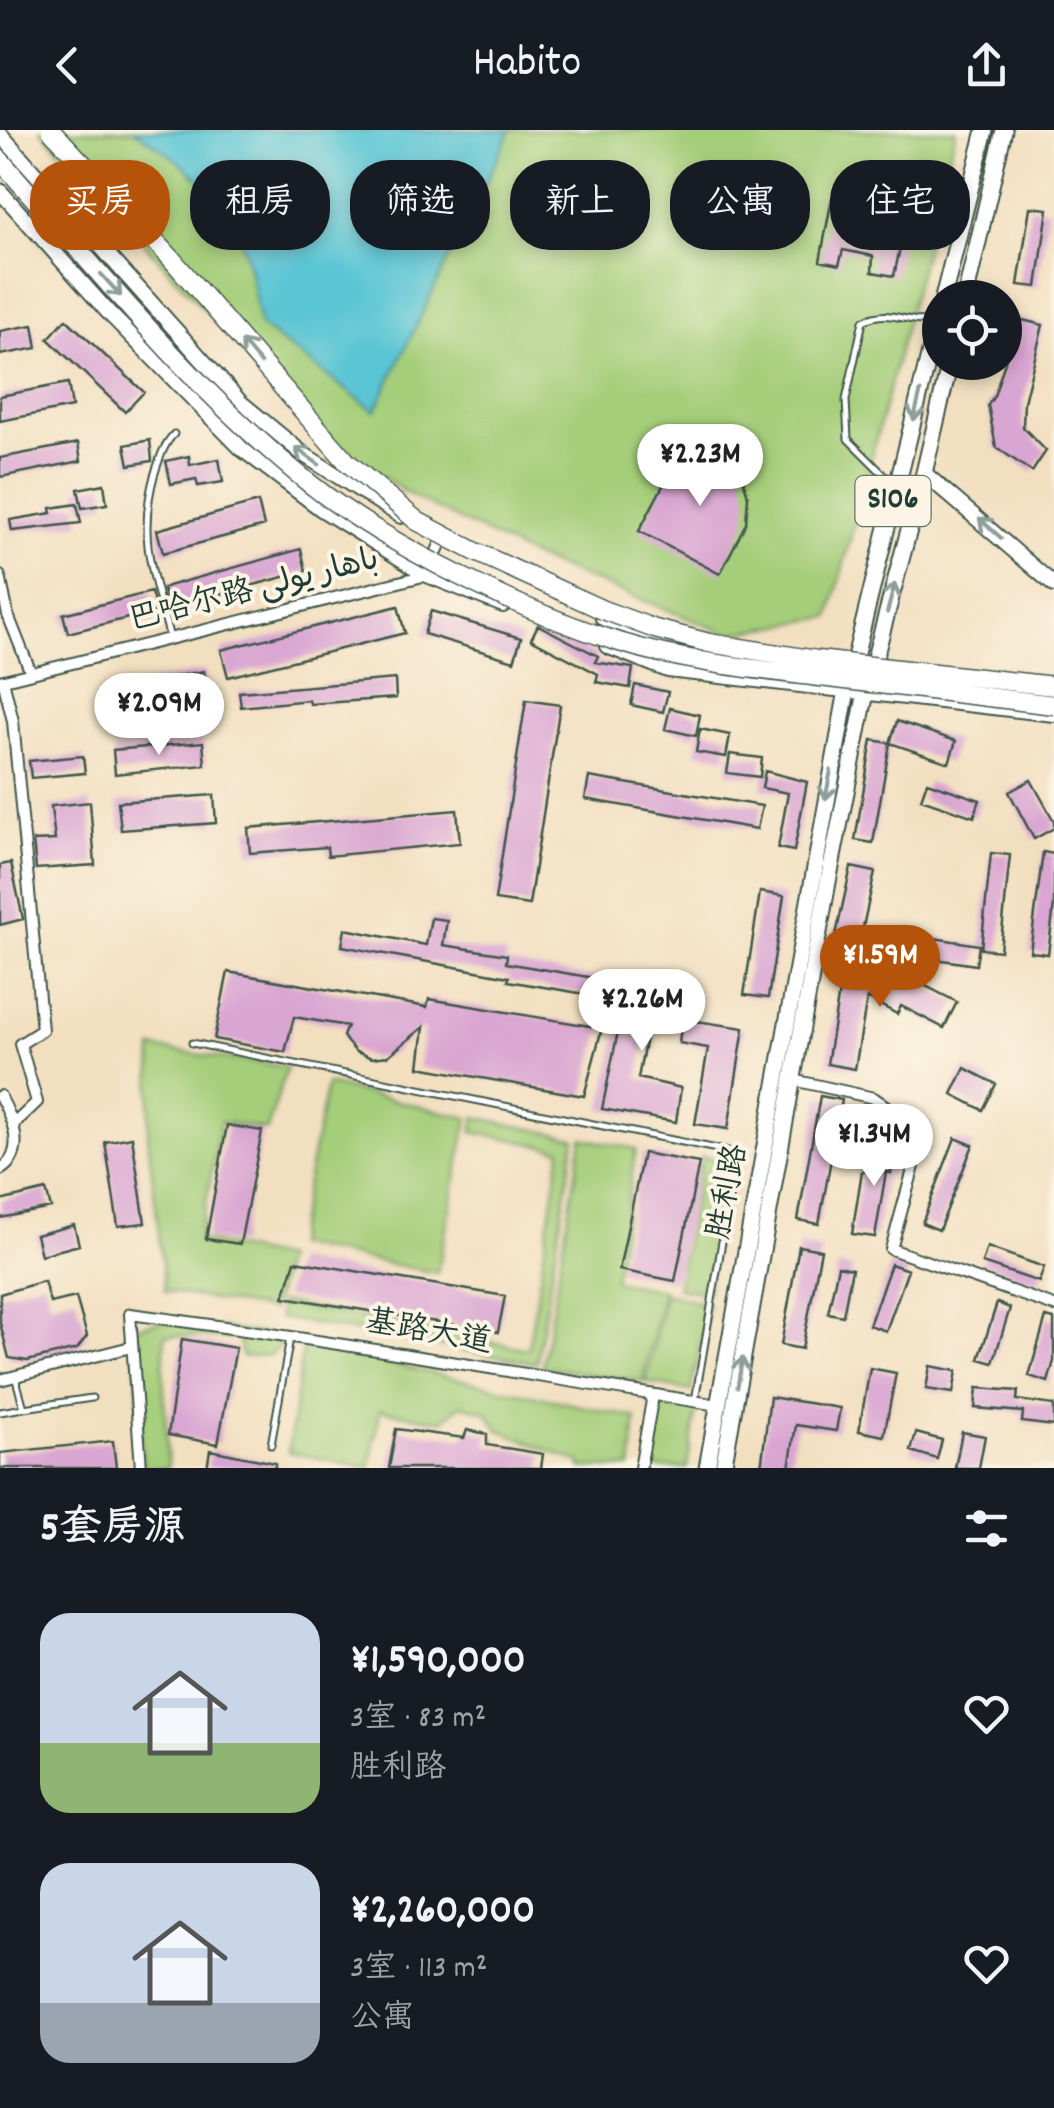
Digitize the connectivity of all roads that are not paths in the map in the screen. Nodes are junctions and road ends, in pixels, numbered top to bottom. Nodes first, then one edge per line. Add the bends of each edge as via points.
1 (51, 130) edge
2 (985, 130) edge
3 (1004, 130) edge
4 (0, 134) edge
5 (0, 160) edge
6 (0, 191) edge
7 (948, 280) edge
8 (969, 280) edge
9 (922, 321) edge
10 (923, 380) edge
11 (946, 380) edge
12 (174, 434) dead end
13 (924, 474) junction
14 (896, 487) junction
15 (441, 542) junction
16 (426, 575) junction
17 (0, 576) edge
18 (1054, 585) edge
19 (170, 638) junction
20 (852, 669) junction
21 (872, 670) junction
22 (31, 673) junction
23 (1, 680) edge
24 (1054, 688) edge
25 (848, 690) junction
26 (866, 692) junction
27 (1054, 705) edge
28 (1054, 714) edge
29 (192, 1043) dead end
30 (792, 1080) junction
31 (0, 1096) edge
32 (15, 1124) junction
33 (0, 1170) edge
34 (1054, 1306) edge
35 (290, 1335) junction
36 (131, 1347) junction
37 (15, 1376) junction
38 (0, 1380) edge
39 (653, 1395) junction
40 (92, 1398) dead end
41 (695, 1401) junction
42 (718, 1404) junction
43 (24, 1408) junction
44 (0, 1412) edge
45 (271, 1445) dead end
46 (141, 1468) edge
47 (640, 1468) edge
48 (707, 1468) edge
49 (723, 1468) edge

24 -> 1 highway, bridge via 817,660 655,629 416,520 347,462
2 - 7 main road
3 - 8 main road
15 -> 4 main road via 303,454 240,402
5 -> 27 highway, bridge via 254,436 382,532 506,598 619,642 726,666
6 - 16 main road via 242,449
9 - 14 lane via 878,314 863,321 846,400 848,439
10 -> 14 main road, S106
11 - 13 main road, 胜利路
12 - 19 lane via 156,469 144,518
18 -> 13 main road
21 -> 13 main road, 胜利路
14 - 20 main road, S106
15 - 16 street, 巴哈尔路 باھار يولى
15 - 20 main road via 666,646
16 - 19 street, 巴哈尔路 باھار يولى
16 - 25 main road via 668,670
17 - 22 street
19 - 22 street, 巴哈尔路 باھار يولى
20 - 21 main road
20 - 25 main road, S106
21 - 24 main road
21 - 26 main road, 胜利路
22 - 23 street, 巴哈尔路 باھار يولى
23 - 32 street via 13,721 42,1030 20,1044 38,1102
25 - 26 main road
25 -> 42 main road, 胜利路
26 - 28 main road
26 - 30 main road, 胜利路
29 - 41 lane via 737,1153
30 - 34 street via 874,1098 916,1127 919,1148 891,1250
49 -> 30 main road, 胜利路
31 - 32 street
32 - 33 street via 16,1144
35 - 36 street, 基路大道 via 130,1314
35 - 39 street, 基路大道
35 - 45 lane
36 - 37 street
36 - 46 street
37 - 38 street
37 - 43 lane
39 - 41 street, 基路大道
39 - 47 street
40 - 43 lane
41 - 42 street, 基路大道
42 - 48 main road, 胜利路
43 - 44 lane

